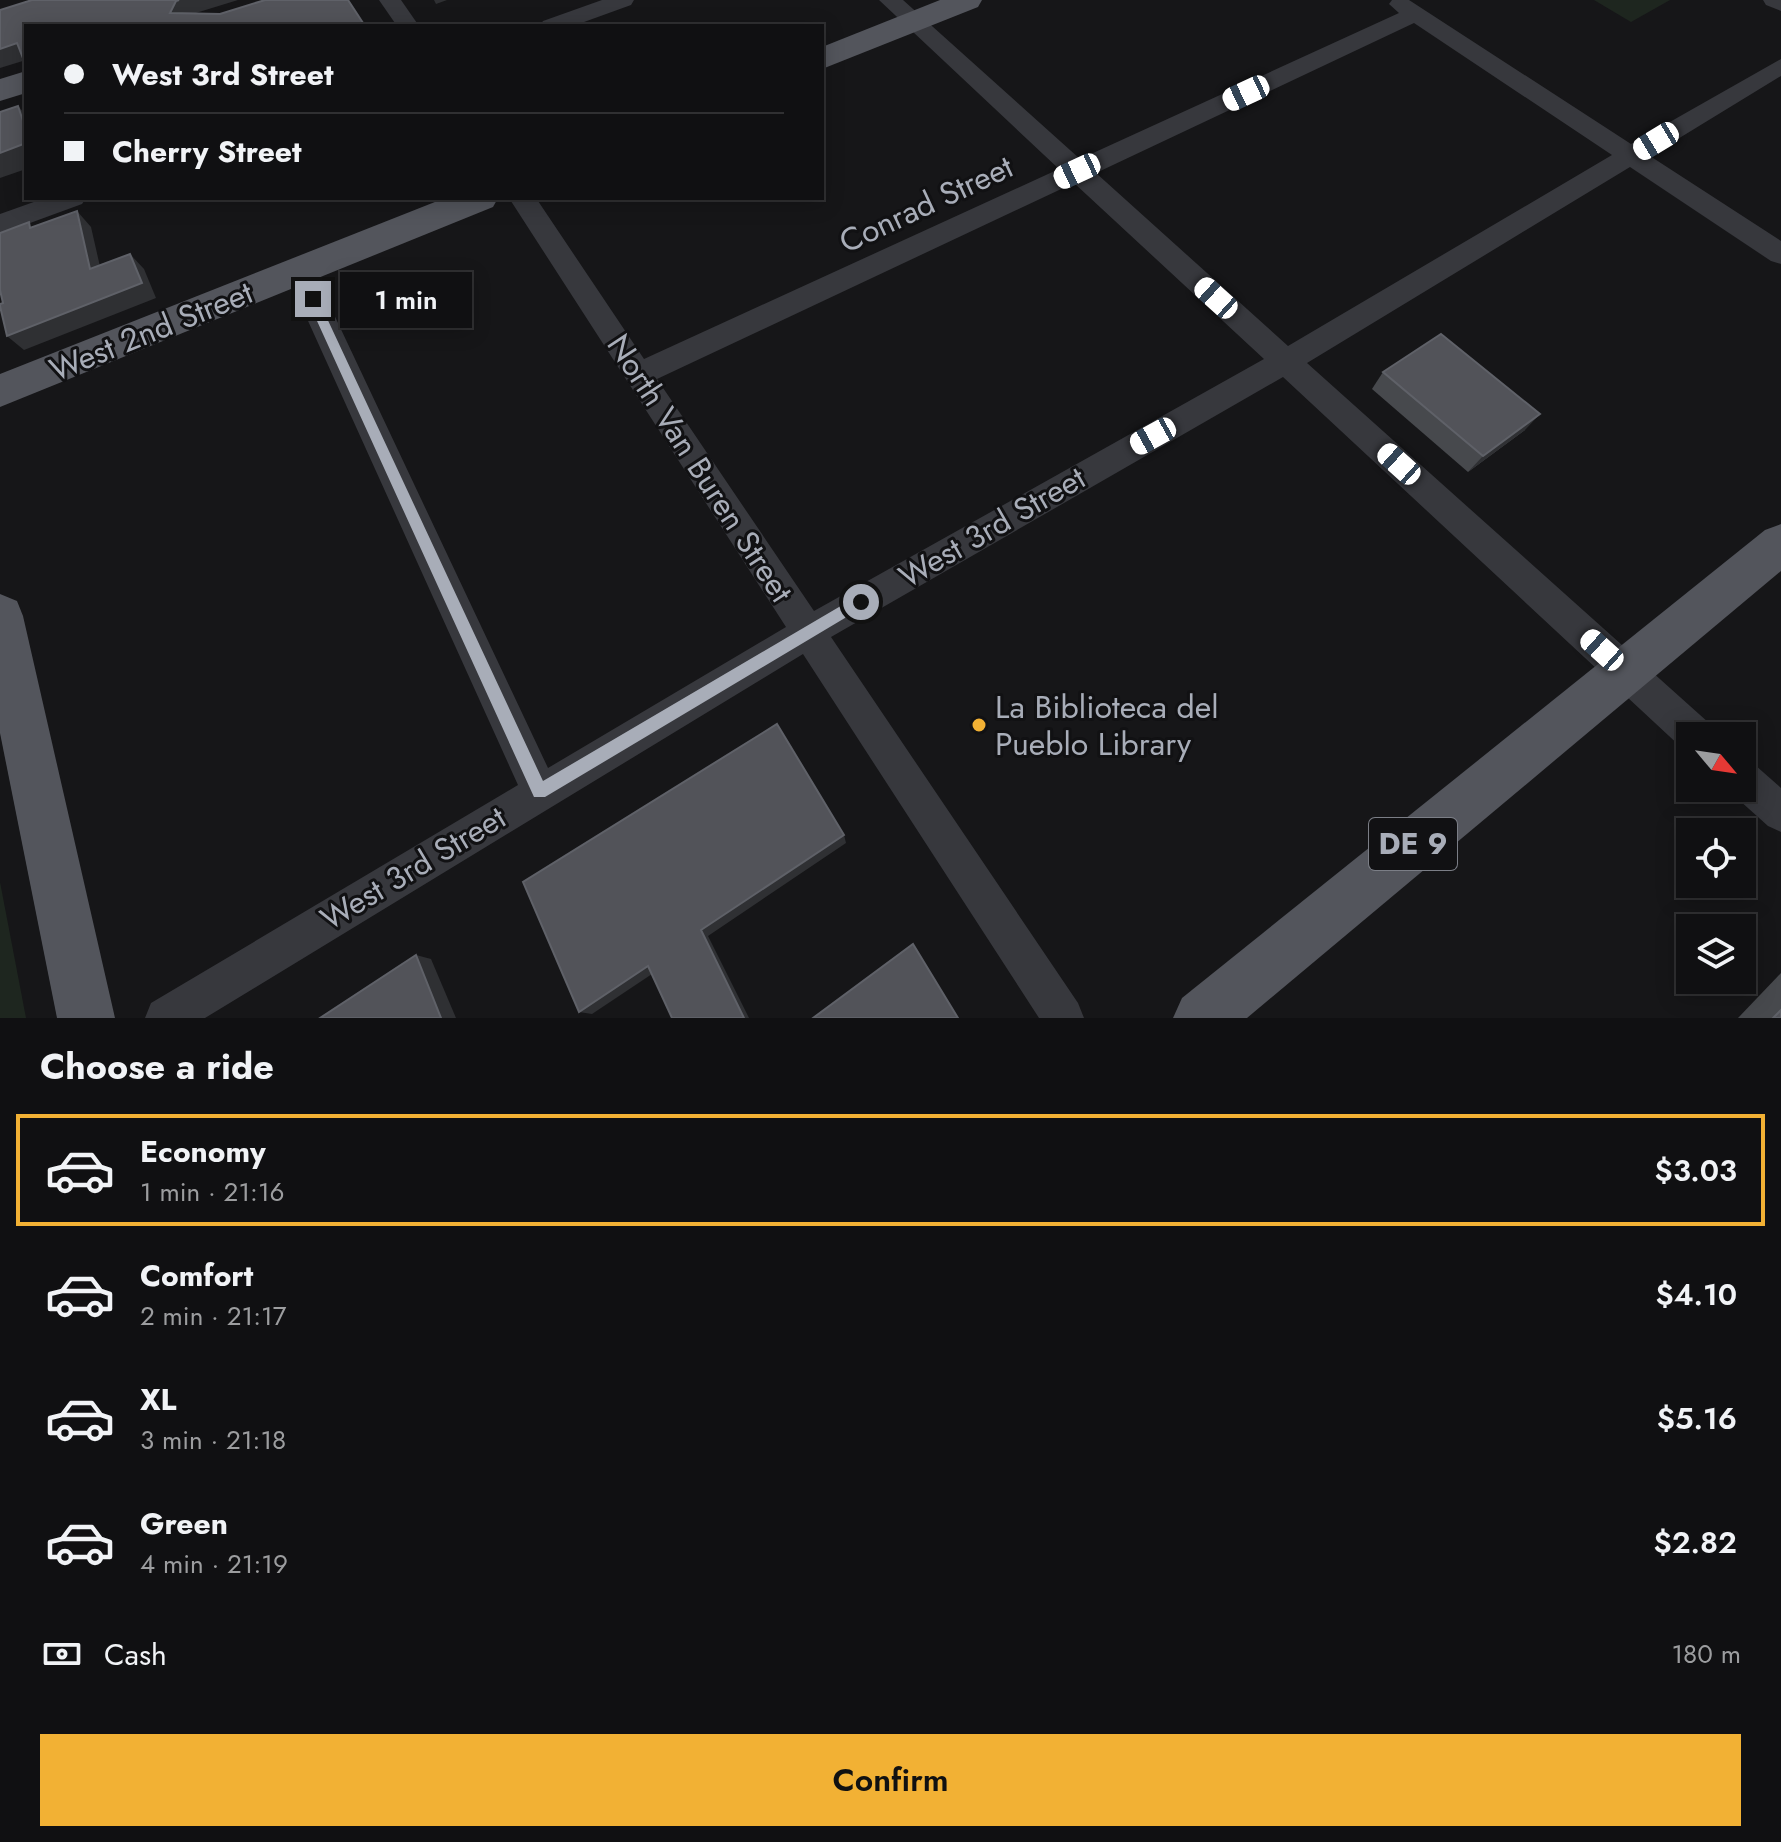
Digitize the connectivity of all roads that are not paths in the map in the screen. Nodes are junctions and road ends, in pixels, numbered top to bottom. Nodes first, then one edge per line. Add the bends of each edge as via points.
1 (390, 0) edge
2 (623, 0) edge
3 (890, 0) edge
4 (967, 0) edge
5 (1774, 0) edge
6 (1781, 4) edge
7 (1405, 7) edge
8 (915, 22) junction
9 (407, 24) edge
10 (557, 24) edge
11 (824, 58) edge
12 (1781, 66) edge
13 (24, 83) edge
14 (0, 90) edge
15 (1631, 156) junction
16 (1077, 171) junction
17 (67, 200) edge
18 (475, 200) edge
19 (523, 200) edge
20 (0, 224) edge
21 (1781, 254) edge
22 (299, 270) junction
23 (1286, 361) junction
24 (639, 374) junction
25 (0, 391) edge
26 (1781, 544) edge
27 (0, 616) edge
28 (808, 632) junction
29 (1625, 670) junction
30 (1681, 722) edge
31 (540, 791) junction
32 (1756, 791) edge
33 (1781, 813) edge
34 (86, 1018) edge
35 (166, 1018) edge
36 (1063, 1018) edge
37 (1202, 1018) edge

1 - 9 street
2 - 10 street
3 - 8 street
4 - 8 main road
5 - 6 street
7 - 15 street
7 - 16 street, Conrad Street
8 - 11 main road
8 - 16 street
12 - 15 street, West 3rd Street
13 - 14 main road
15 - 21 street
15 - 23 street, West 3rd Street
16 - 23 street
16 - 24 street, Conrad Street
17 - 20 street
18 - 22 main road, West 2nd Street
19 - 24 street, North Van Buren Street
22 - 25 main road, West 2nd Street
22 - 31 street
23 - 28 street, West 3rd Street
23 - 29 street
24 - 28 street, North Van Buren Street
26 - 29 main road, DE 9
27 - 34 main road
28 - 31 street, West 3rd Street
28 - 36 street, North Van Buren Street
29 - 30 street
29 - 37 main road, DE 9
31 - 35 street, West 3rd Street
32 - 33 street

